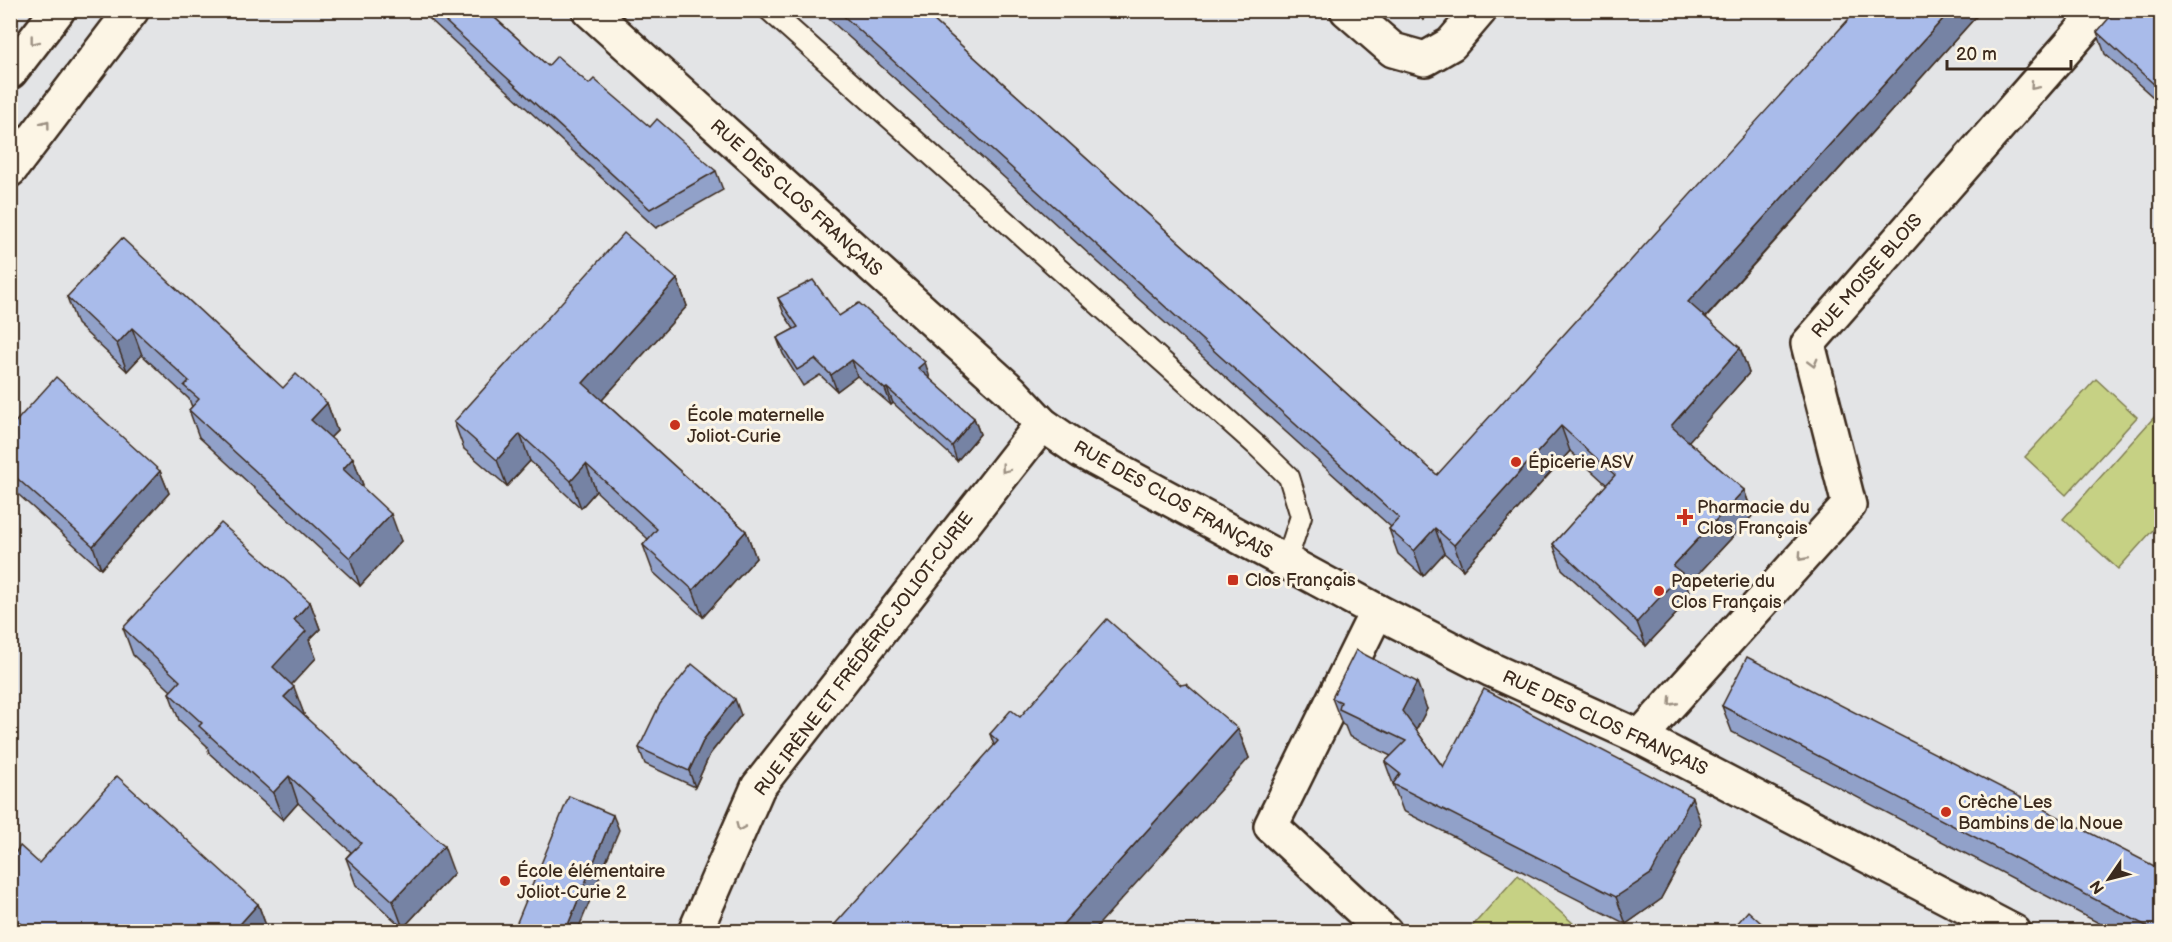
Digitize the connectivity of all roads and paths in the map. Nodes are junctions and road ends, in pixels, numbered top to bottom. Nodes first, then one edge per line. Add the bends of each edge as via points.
1 (58, 10) edge
2 (132, 10) edge
3 (590, 10) edge
4 (769, 10) edge
5 (1347, 10) edge
6 (1480, 10) edge
7 (2100, 10) edge
8 (10, 72) edge
9 (10, 171) edge
10 (1042, 424) junction
11 (1286, 562) junction
12 (1377, 611) junction
13 (1640, 737) junction
14 (695, 932) edge
15 (1385, 932) edge
16 (2014, 932) edge

1 -> 8 street
9 -> 2 street
3 - 10 street, RUE DES CLOS FRANÇAIS via 1011,391
4 - 11 lane via 1289,477 1301,516
5 - 6 street via 1393,50 1425,59 1451,44
7 -> 13 street, RUE MOISE BLOIS via 1808,344 1849,505
10 - 11 street, RUE DES CLOS FRANÇAIS via 1081,451
10 -> 14 street, RUE IRÈNE ET FRÉDÉRIC JOLIOT-CURIE via 758,787
11 - 12 street, RUE DES CLOS FRANÇAIS
12 - 13 street, RUE DES CLOS FRANÇAIS via 1492,670
12 - 15 street via 1271,826
13 - 16 street, RUE DES CLOS FRANÇAIS

